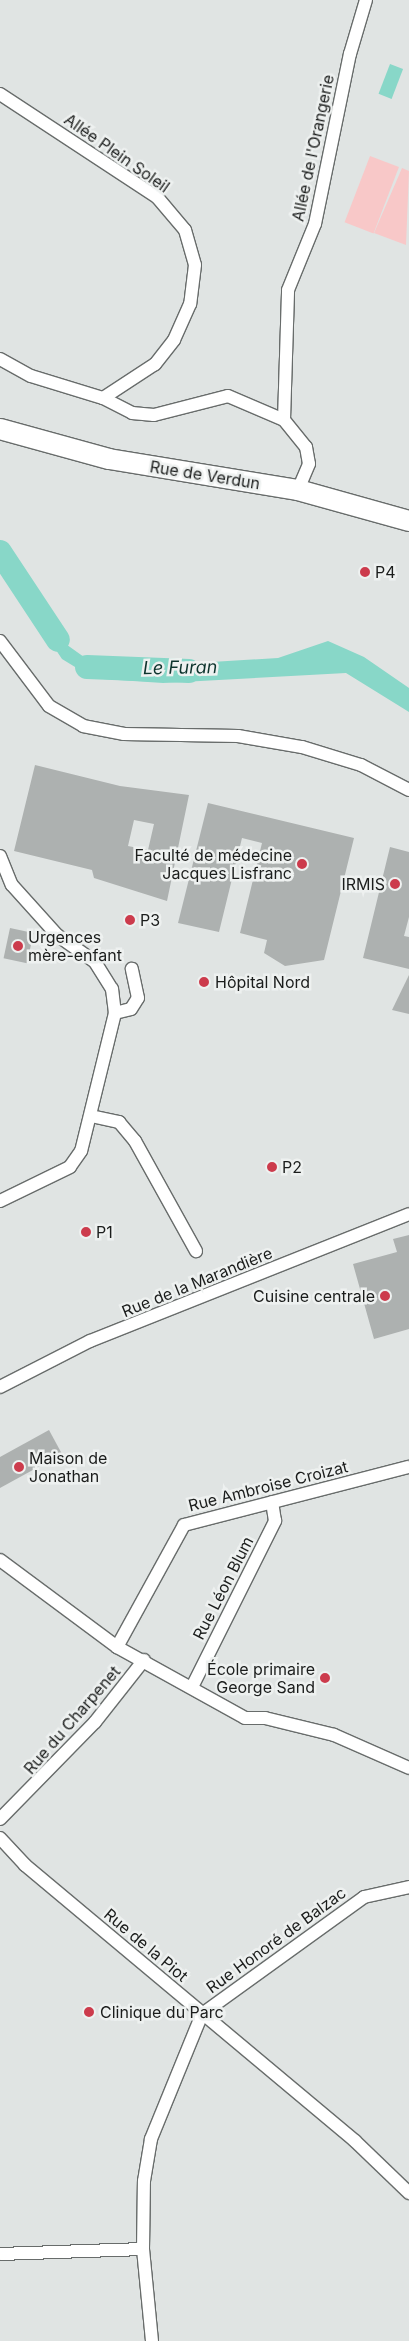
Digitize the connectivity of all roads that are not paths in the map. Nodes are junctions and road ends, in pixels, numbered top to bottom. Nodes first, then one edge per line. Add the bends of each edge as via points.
1 (366, 0) edge
2 (0, 94) edge
3 (0, 359) edge
4 (102, 398) junction
5 (284, 420) junction
6 (0, 430) edge
7 (298, 490) junction
8 (409, 521) edge
9 (0, 641) edge
10 (409, 790) edge
11 (0, 856) edge
12 (132, 969) dead end
13 (114, 1013) junction
14 (91, 1116) junction
15 (0, 1201) edge
16 (409, 1214) edge
17 (196, 1251) dead end
18 (0, 1387) edge
19 (409, 1467) edge
20 (272, 1502) junction
21 (0, 1560) edge
22 (117, 1647) junction
23 (144, 1660) junction
24 (192, 1687) junction
25 (409, 1768) edge
26 (0, 1819) edge
27 (0, 1838) edge
28 (409, 1887) edge
29 (202, 2014) junction
30 (409, 2193) edge
31 (143, 2249) junction
32 (0, 2254) edge
33 (152, 2341) edge

1 - 5 street, Allée de l'Orangerie via 350,54 315,224 288,290
2 - 4 street, Allée Plein Soleil via 157,197 185,230 195,264 190,304 174,340 155,364
3 - 4 street via 31,376
4 - 5 street via 132,412 154,415 228,396
5 - 7 street via 306,447 309,464
6 - 7 main road, Rue de Verdun via 109,459
7 - 8 main road, Rue de Verdun
9 - 10 street via 49,706 83,726 124,734 238,736 302,747 361,766
11 - 13 street via 12,885 57,935 95,962 112,990
12 - 13 street via 138,998 131,1009
13 - 14 street
14 - 15 street via 81,1151 70,1167
14 - 17 street via 119,1122 135,1142
16 - 18 street, Rue de la Marandière via 90,1341
19 - 20 street, Rue Ambroise Croizat
20 - 22 street, Rue Ambroise Croizat via 184,1525
20 - 24 street, Rue Léon Blum via 276,1520
21 - 22 street
22 - 23 street
23 - 24 street
23 - 26 street, Rue du Charpenet via 95,1722
24 - 25 street via 245,1718 265,1718 334,1735
27 - 29 street, Rue de la Piot
28 - 29 street, Rue Honoré de Balzac via 364,1897
29 - 30 street, Rue de la Piot via 355,2141
29 - 31 street, Rue Honoré de Balzac via 151,2139 144,2181
31 - 32 street
31 - 33 street, Rue Honoré de Balzac

